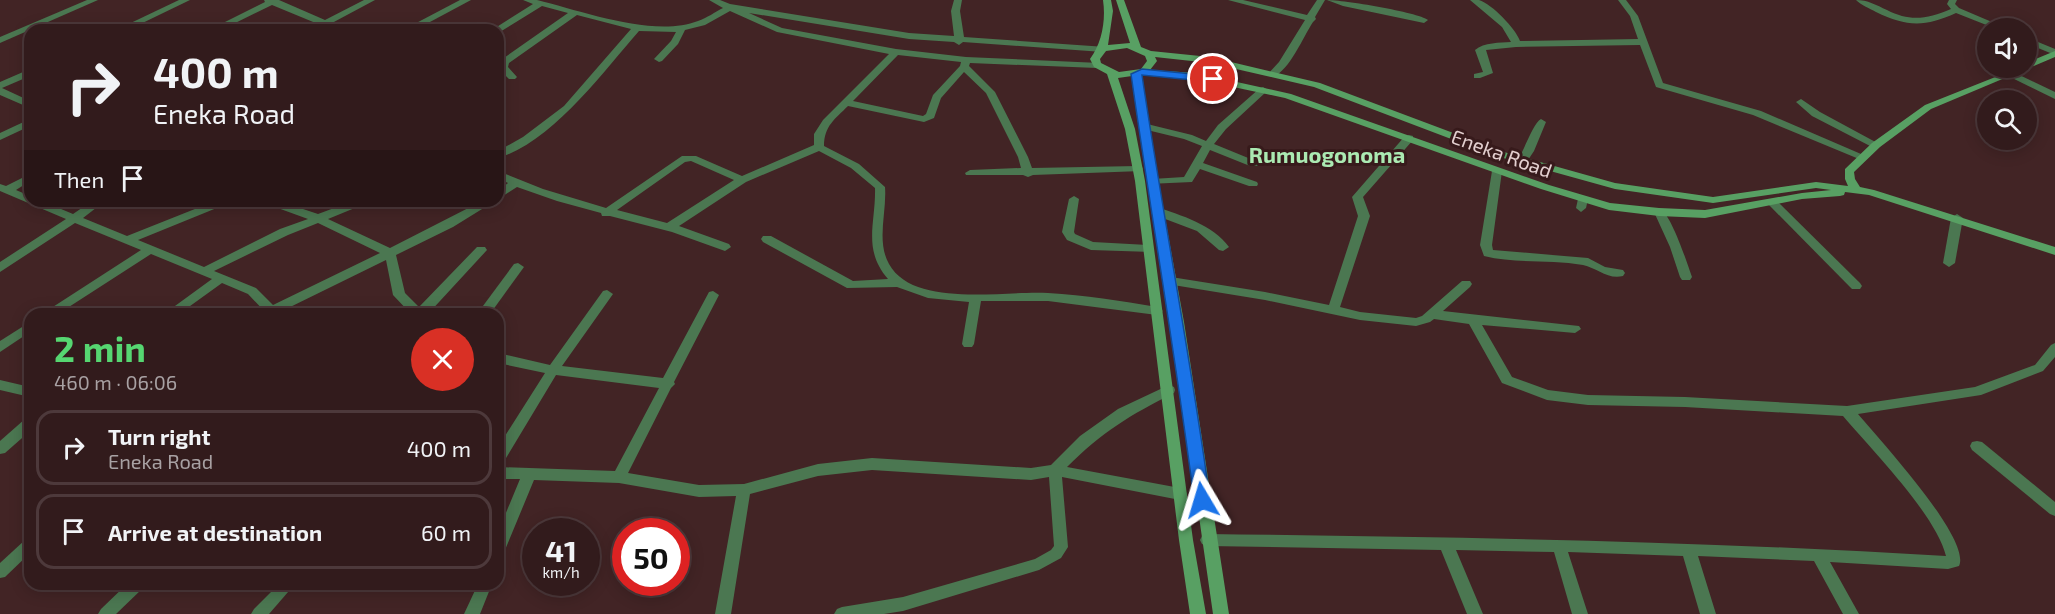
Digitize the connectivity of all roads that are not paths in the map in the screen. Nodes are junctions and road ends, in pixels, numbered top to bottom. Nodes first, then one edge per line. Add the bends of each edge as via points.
1 (94, 0) edge
2 (186, 0) edge
3 (272, 0) edge
4 (371, 0) edge
5 (467, 0) edge
6 (527, 0) edge
7 (713, 0) edge
8 (958, 0) edge
9 (1107, 0) edge
10 (1120, 0) edge
11 (1232, 0) edge
12 (1321, 0) edge
13 (1330, 0) edge
14 (1388, 0) edge
15 (1474, 0) edge
16 (1622, 0) edge
17 (1860, 0) edge
18 (1953, 0) edge
19 (540, 4) junction
20 (730, 7) junction
21 (1384, 10) junction
22 (1956, 10) junction
23 (574, 13) junction
24 (1977, 18) edge
25 (1312, 19) junction
26 (1424, 20) dead end
27 (325, 23) joint
28 (38, 24) edge
29 (134, 24) edge
30 (226, 24) edge
31 (420, 24) edge
32 (504, 26) edge
33 (637, 28) junction
34 (682, 28) junction
35 (24, 30) edge
36 (0, 40) edge
37 (959, 42) junction
38 (1642, 42) junction
39 (1516, 44) junction
40 (2037, 45) edge
41 (1136, 46) junction
42 (1103, 49) junction
43 (896, 52) junction
44 (1149, 54) junction
45 (2055, 54) edge
46 (659, 59) dead end
47 (504, 62) edge
48 (2037, 62) edge
49 (965, 64) junction
50 (1097, 65) junction
51 (504, 69) edge
52 (1112, 73) junction
53 (1139, 73) junction
54 (1272, 74) junction
55 (24, 75) edge
56 (1477, 76) dead end
57 (512, 77) dead end
58 (2001, 78) edge
59 (2019, 78) edge
60 (0, 86) edge
61 (1263, 90) junction
62 (0, 91) edge
63 (2055, 96) edge
64 (24, 102) edge
65 (1801, 102) dead end
66 (846, 103) junction
67 (1541, 122) dead end
68 (24, 125) edge
69 (1143, 126) junction
70 (0, 137) edge
71 (1408, 138) junction
72 (1208, 145) junction
73 (1876, 146) junction
74 (819, 147) junction
75 (504, 152) edge
76 (1863, 157) junction
77 (1522, 161) junction
78 (1196, 164) junction
79 (1254, 164) dead end
80 (1138, 169) junction
81 (1497, 171) junction
82 (970, 173) dead end
83 (1028, 174) junction
84 (504, 177) edge
85 (24, 180) edge
86 (742, 180) junction
87 (1152, 182) junction
88 (515, 183) junction
89 (1253, 184) dead end
90 (3, 189) edge
91 (1856, 190) junction
92 (504, 191) edge
93 (24, 198) edge
94 (1074, 200) dead end
95 (1773, 203) junction
96 (45, 207) edge
97 (90, 207) edge
98 (210, 207) edge
99 (285, 207) edge
100 (349, 207) edge
101 (478, 207) edge
102 (1156, 211) junction
103 (1659, 212) junction
104 (606, 213) junction
105 (72, 218) junction
106 (1957, 218) junction
107 (320, 219) junction
108 (669, 227) junction
109 (766, 238) dead end
110 (130, 239) junction
111 (725, 247) dead end
112 (1223, 247) dead end
113 (2054, 248) edge
114 (150, 249) junction
115 (1148, 249) junction
116 (481, 250) dead end
117 (390, 253) junction
118 (1949, 263) dead end
119 (518, 267) dead end
120 (0, 268) edge
121 (205, 271) junction
122 (1619, 273) dead end
123 (1686, 277) dead end
124 (222, 278) junction
125 (1171, 281) junction
126 (897, 283) junction
127 (1466, 284) dead end
128 (1856, 286) dead end
129 (607, 294) dead end
130 (713, 295) dead end
131 (976, 298) junction
132 (57, 308) edge
133 (179, 308) edge
134 (270, 308) edge
135 (282, 308) edge
136 (413, 308) edge
137 (426, 308) edge
138 (487, 308) edge
139 (1333, 310) junction
140 (1157, 311) junction
141 (1432, 314) junction
142 (1473, 320) junction
143 (1575, 329) dead end
144 (24, 330) edge
145 (968, 344) dead end
146 (0, 347) edge
147 (2055, 348) edge
148 (504, 359) edge
149 (553, 370) junction
150 (669, 384) junction
151 (0, 385) edge
152 (1169, 390) junction
153 (24, 391) edge
154 (1847, 411) junction
155 (24, 428) edge
156 (1977, 446) dead end
157 (0, 449) edge
158 (504, 449) edge
159 (1055, 470) junction
160 (504, 473) edge
161 (529, 474) junction
162 (619, 477) junction
163 (744, 490) junction
164 (1180, 494) junction
165 (2055, 510) edge
166 (504, 535) edge
167 (1207, 540) junction
168 (1446, 543) junction
169 (1559, 546) junction
170 (1688, 549) junction
171 (24, 550) edge
172 (1818, 554) junction
173 (0, 572) edge
174 (131, 590) edge
175 (282, 590) edge
176 (482, 590) edge
177 (106, 614) edge
178 (259, 614) edge
179 (472, 614) edge
180 (723, 614) edge
181 (842, 614) edge
182 (1198, 614) edge
183 (1221, 614) edge
184 (1475, 614) edge
185 (1581, 614) edge
186 (1708, 614) edge
187 (1851, 614) edge

1 - 28 street
2 - 29 street
3 - 27 street
3 - 30 street
4 - 27 street
5 - 31 street
6 - 19 street
7 - 20 street
8 - 37 street via 954,19 960,30
9 - 42 main road
10 - 41 main road
11 - 25 street
12 - 25 street
13 - 21 street
14 - 21 street
15 - 39 street via 1508,28
16 - 38 street via 1634,16
17 - 22 street via 1913,24 1936,20
18 - 22 street via 1951,4
19 - 23 street
19 - 32 street
20 - 34 street via 702,23
20 - 37 street
20 - 43 street via 780,30
21 - 26 street
22 - 24 street
23 - 33 street
23 - 47 street
25 - 54 street via 1283,64
33 - 34 street
33 - 75 street via 567,108
34 - 46 street
35 - 36 street
37 - 42 street
38 - 39 street
38 - 76 street via 1659,85 1757,113
39 - 56 street via 1480,50 1488,73
40 - 45 street
41 - 42 main road
41 - 44 main road
42 - 50 main road via 1095,59
43 - 49 street
43 - 66 street
44 - 53 main road via 1150,66
44 - 54 main road, Eneka Road via 1210,60
45 - 48 main road
49 - 50 street
49 - 66 street via 936,97 930,116 924,119
49 - 83 street via 990,92
50 - 52 main road
51 - 57 street
52 - 53 main road, Eneka Road
52 - 80 main road
53 - 61 main road, Eneka Road via 1196,76
53 - 69 main road
54 - 77 main road, Eneka Road via 1356,99
55 - 60 street
58 - 73 main road via 1928,107
59 - 63 street
61 - 71 main road, Eneka Road via 1309,102
61 - 72 street
62 - 64 street
65 - 73 street
66 - 74 street via 819,134
67 - 77 street
68 - 70 street
69 - 72 street
69 - 87 main road
71 - 81 main road, Eneka Road
71 - 139 street via 1357,197 1364,216
72 - 78 street
72 - 79 street
73 - 76 main road
74 - 86 street
74 - 126 street via 855,166 880,187 877,241 881,259
76 - 91 main road via 1849,171
77 - 91 main road, Eneka Road via 1615,186 1713,200 1816,185
78 - 87 street via 1184,182
78 - 89 street
80 - 83 street
80 - 115 main road
81 - 103 main road, Eneka Road via 1582,204
81 - 122 street via 1488,253 1588,262
82 - 83 street
84 - 88 street
85 - 90 street
86 - 104 street via 692,158 682,159
86 - 108 street
87 - 102 main road
88 - 92 street
88 - 104 street
90 - 93 street
91 - 95 main road, Eneka Road
91 - 106 main road
94 - 115 street via 1068,232 1071,237 1091,246
95 - 103 main road, Eneka Road via 1706,214
95 - 128 street
96 - 105 street
97 - 105 street
98 - 110 street
99 - 107 street
100 - 107 street
101 - 117 street
102 - 112 street via 1200,227
102 - 125 main road
103 - 123 street
104 - 108 street
105 - 110 street
105 - 120 street
106 - 113 main road
106 - 118 street
107 - 117 street
107 - 121 street
108 - 111 street
109 - 126 street via 850,285
110 - 114 street
114 - 121 street
114 - 132 street
115 - 140 main road
116 - 137 street
117 - 135 street
117 - 136 street via 399,295
119 - 138 street
121 - 124 street
124 - 133 street
124 - 134 street via 252,291
125 - 139 street
125 - 167 main road
126 - 131 street via 915,291
127 - 141 street
129 - 149 street
130 - 150 street
131 - 140 street via 1044,297
131 - 145 street
139 - 141 street via 1416,322
140 - 152 main road
141 - 142 street
142 - 143 street
142 - 154 street via 1507,380 1547,395
144 - 146 street
147 - 154 street via 2039,368 1976,392
148 - 149 street
149 - 150 street
149 - 158 street
150 - 162 street
151 - 153 street
152 - 159 street via 1123,413 1085,440
152 - 164 main road
154 - 172 street via 1940,525 1954,561
155 - 157 street
156 - 165 street
159 - 163 street via 1031,474 872,464 818,470
159 - 164 street
159 - 181 street via 1061,547 1056,554 1039,564 903,604
160 - 161 street
161 - 162 street
161 - 166 street
162 - 163 street via 682,489
163 - 180 street
164 - 182 main road
167 - 168 street
167 - 183 main road
168 - 169 street
168 - 184 street
169 - 170 street
169 - 185 street
170 - 172 street
170 - 186 street
171 - 173 street
172 - 187 street
174 - 177 street
175 - 178 street
176 - 179 street

